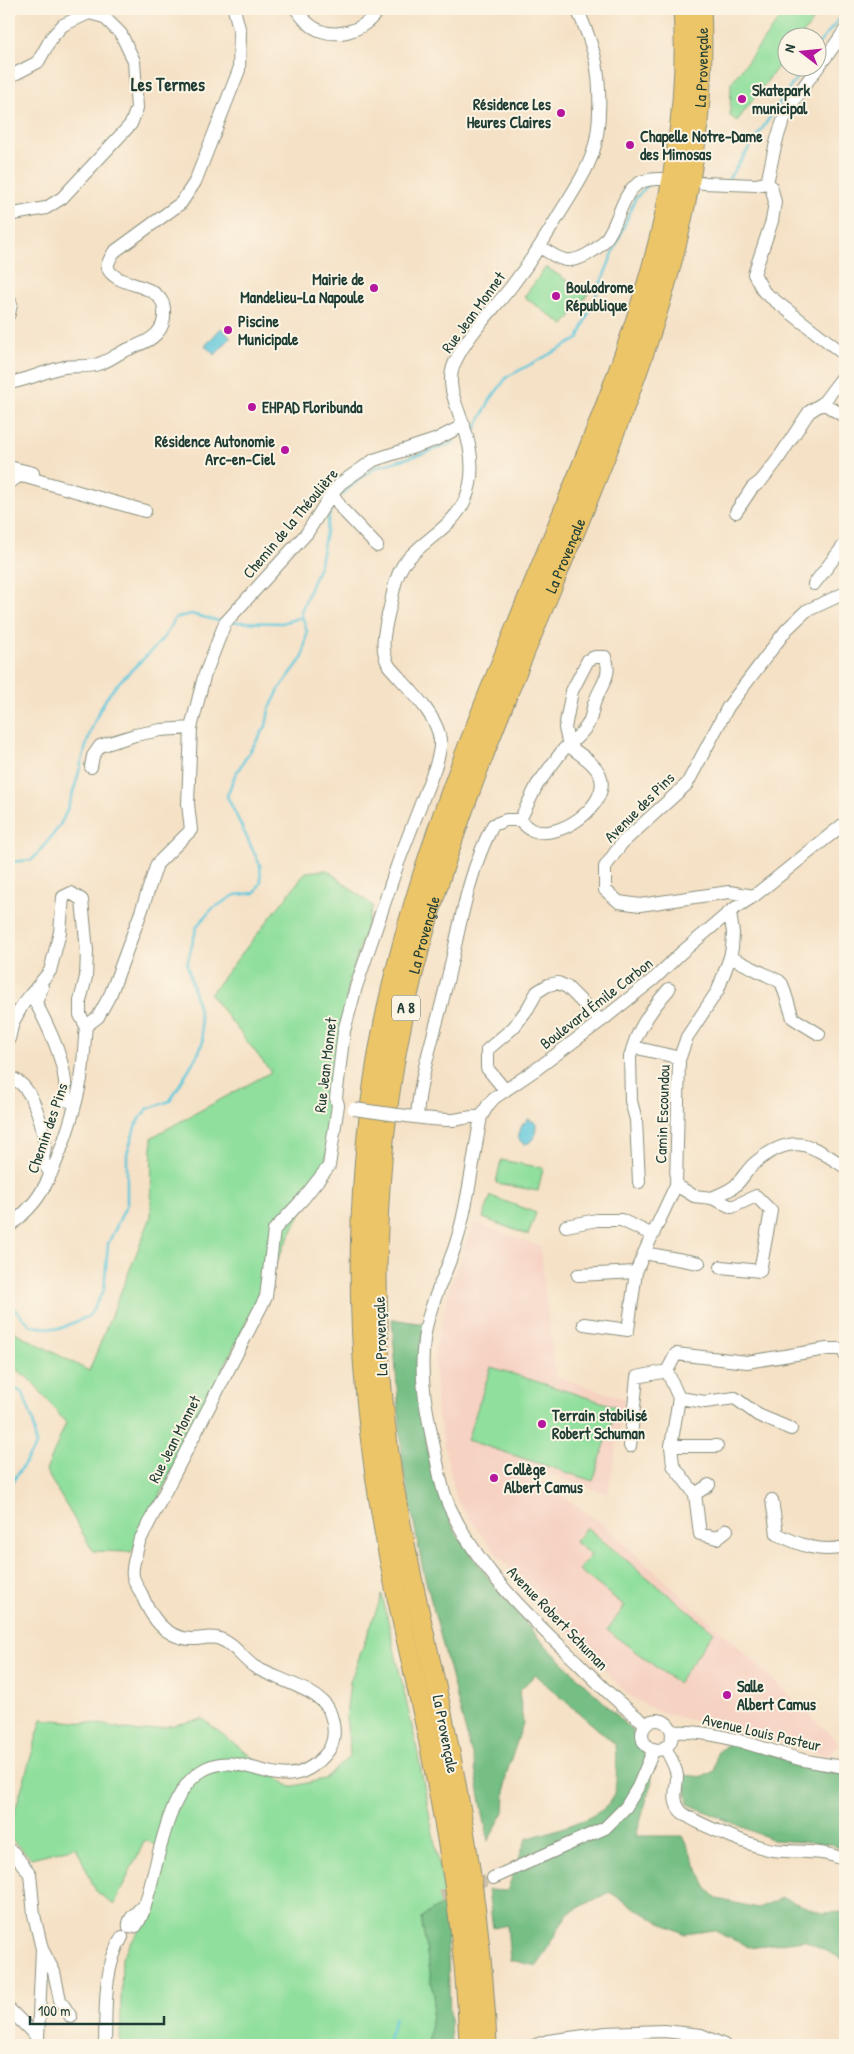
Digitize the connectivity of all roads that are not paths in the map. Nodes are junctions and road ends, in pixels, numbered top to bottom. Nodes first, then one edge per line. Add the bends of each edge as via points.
1 (234, 9) edge
2 (296, 9) edge
3 (378, 9) edge
4 (577, 9) edge
5 (683, 9) edge
6 (701, 9) edge
7 (845, 31) edge
8 (9, 77) edge
9 (661, 179) dead end
10 (703, 183) dead end
11 (766, 183) junction
12 (14, 214) dead end
13 (540, 247) junction
14 (9, 300) edge
15 (9, 314) edge
16 (845, 355) edge
17 (845, 374) edge
18 (9, 383) edge
19 (823, 403) junction
20 (845, 417) edge
21 (464, 425) junction
22 (9, 467) edge
23 (9, 483) edge
24 (332, 493) junction
25 (116, 498) dead end
26 (145, 511) dead end
27 (736, 512) dead end
28 (845, 544) edge
29 (377, 546) dead end
30 (814, 584) dead end
31 (845, 593) edge
32 (191, 728) junction
33 (568, 746) junction
34 (91, 767) dead end
35 (520, 820) junction
36 (845, 823) edge
37 (754, 896) junction
38 (730, 912) junction
39 (714, 925) junction
40 (730, 957) junction
41 (44, 978) junction
42 (669, 989) dead end
43 (11, 1021) edge
44 (601, 1021) junction
45 (86, 1026) junction
46 (819, 1034) dead end
47 (9, 1039) edge
48 (633, 1047) junction
49 (679, 1060) junction
50 (9, 1078) edge
51 (505, 1090) junction
52 (75, 1102) junction
53 (338, 1105) junction
54 (417, 1117) junction
55 (481, 1117) junction
56 (845, 1167) edge
57 (51, 1174) junction
58 (639, 1182) dead end
59 (676, 1185) junction
60 (712, 1198) junction
61 (566, 1226) dead end
62 (9, 1227) edge
63 (653, 1235) junction
64 (644, 1253) junction
65 (699, 1263) dead end
66 (721, 1266) dead end
67 (636, 1272) junction
68 (578, 1276) dead end
69 (584, 1324) dead end
70 (845, 1355) edge
71 (667, 1371) junction
72 (679, 1398) junction
73 (790, 1429) dead end
74 (630, 1446) dead end
75 (672, 1446) junction
76 (717, 1446) dead end
77 (709, 1485) dead end
78 (695, 1494) junction
79 (772, 1500) dead end
80 (727, 1530) dead end
81 (845, 1547) edge
82 (646, 1724) junction
83 (672, 1732) junction
84 (659, 1748) junction
85 (845, 1767) edge
86 (9, 1850) edge
87 (845, 1860) edge
88 (493, 1878) tunnel mouth
89 (42, 1949) junction
90 (9, 2009) edge
91 (71, 2017) dead end
92 (37, 2042) edge
93 (105, 2045) edge
94 (469, 2045) edge
95 (487, 2045) edge
96 (536, 2045) edge
97 (724, 2045) edge

1 - 18 street via 240,32 238,70 195,182 181,203 114,252 108,261 111,273 161,300 164,310 159,333 99,364 66,367
2 - 3 street via 321,31 344,33 363,26
4 - 13 street, Rue Jean Monnet via 595,58 596,138 579,183
5 - 94 highway, La Provençale / A 8 via 682,119 672,185 656,254 601,419 440,819 395,967 378,1056 367,1141 361,1206 363,1379 385,1538 446,1832 460,1927
6 - 95 highway, La Provençale / A 8 via 700,117 690,188 674,260 618,426 502,711 434,896 413,970 396,1057 385,1140 379,1206 381,1380 404,1542 464,1829 479,1924
7 - 11 street via 784,119
8 - 12 street via 38,62 62,25 89,13 104,17 120,34 134,61 137,108 131,124 62,198 46,208
9 - 13 street via 650,178 631,189 606,240 578,259 567,261
10 - 11 street
11 - 16 street via 771,186 775,202 768,238 754,274 764,292
13 - 21 street, Rue Jean Monnet via 468,340 454,365 451,391
14 - 15 street
17 - 19 street
19 - 20 street
19 - 27 street via 809,412 776,462
21 - 24 street, Chemin de la Théoulière via 435,440 374,460
21 - 53 street, Rue Jean Monnet via 472,463 466,497 450,523 404,565 394,585 384,633 384,656 434,722 440,752 398,863 352,1001 342,1041
22 - 25 street
23 - 26 street via 19,476 26,477
24 - 29 street via 342,509
24 - 32 street, Chemin de la Théoulière via 307,533 225,623 204,677
28 - 30 street
31 - 37 street, Avenue des Pins via 806,611 787,630 728,707 687,784 622,843 605,867 605,890 619,902 640,905 728,892
32 - 34 street via 135,735 100,746
32 - 45 street, Chemin de la Théoulière via 188,804 191,830 157,864 111,993 98,1017
33 - 33 street via 565,728 572,691 588,660 605,657 609,666 606,680 595,700 588,724
33 - 35 street via 537,785
33 - 35 street via 595,766 601,777 596,799 586,814 568,827 545,832 532,830
35 - 54 street via 506,820 493,826 474,870 428,1050
36 - 37 street, Boulevard Émile Carbon
37 - 38 street, Boulevard Émile Carbon
38 - 39 street, Boulevard Émile Carbon
38 - 40 street, Camin Escoundou via 733,933
39 - 40 street via 726,938
39 - 44 street, Boulevard Émile Carbon
40 - 46 street via 779,981 793,1018
40 - 49 street, Camin Escoundou via 718,990 687,1037
41 - 43 street
41 - 45 street, Chemin des Pins via 50,971 60,932 63,897 71,893 82,900 85,917 86,960 80,1015
41 - 52 street via 36,1003 55,1042 67,1087 65,1100
42 - 48 street via 641,1027
43 - 47 street
44 - 51 street, Boulevard Émile Carbon
44 - 51 street via 567,987 558,983 537,992 514,1027 487,1050 487,1068
45 - 52 street, Chemin des Pins
48 - 49 street
48 - 58 street via 630,1057 631,1101 636,1120
49 - 59 street, Camin Escoundou
50 - 57 street via 21,1083 36,1107 44,1142 44,1163
51 - 55 street, Boulevard Émile Carbon via 488,1105
52 - 57 street, Chemin des Pins
53 - 54 street, bridge
53 - 93 street, Rue Jean Monnet via 328,1166 274,1230 266,1297 139,1542 133,1575 158,1625 173,1635 190,1639 217,1638 228,1642 254,1666 309,1692 328,1707 335,1728 330,1750 302,1773 288,1776 236,1763 213,1764 192,1776 173,1806 146,1902 130,1918 114,1955 107,1988
54 - 55 street via 451,1120
55 - 82 street, Avenue Robert Schuman via 462,1224 430,1310 424,1341 424,1394 441,1483 462,1530 515,1600 609,1695
56 - 60 street via 802,1144 783,1144 755,1162 735,1186
57 - 62 street, Chemin des Pins via 28,1210
59 - 60 street, Camin Escoundou via 694,1196
59 - 63 street
60 - 66 street, Camin Escoundou via 732,1207 756,1196 771,1211 760,1271
61 - 63 street via 597,1220 621,1220
63 - 64 street
64 - 65 street
64 - 67 street
67 - 68 street
67 - 69 street via 628,1330
70 - 71 street via 843,1349 827,1348 747,1362 676,1354
71 - 72 street
71 - 74 street via 637,1377
72 - 73 street via 705,1402 735,1398 758,1415
72 - 75 street
75 - 76 street
75 - 78 street via 673,1465
77 - 78 street
78 - 80 street via 700,1534 717,1538
79 - 81 street via 777,1534 806,1547 835,1550
82 - 83 street via 660,1720 668,1724
82 - 84 street via 642,1739 649,1747
83 - 84 street via 671,1740
83 - 85 street, Avenue Louis Pasteur via 709,1734 806,1761
84 - 87 street via 677,1774 676,1801 682,1814 771,1850 818,1852
84 - 88 street via 626,1807 605,1828
86 - 89 street via 30,1874 34,1915
89 - 91 street via 54,1972 60,2000
89 - 92 street
90 - 92 street
96 - 97 street via 606,2033 664,2030 701,2035

